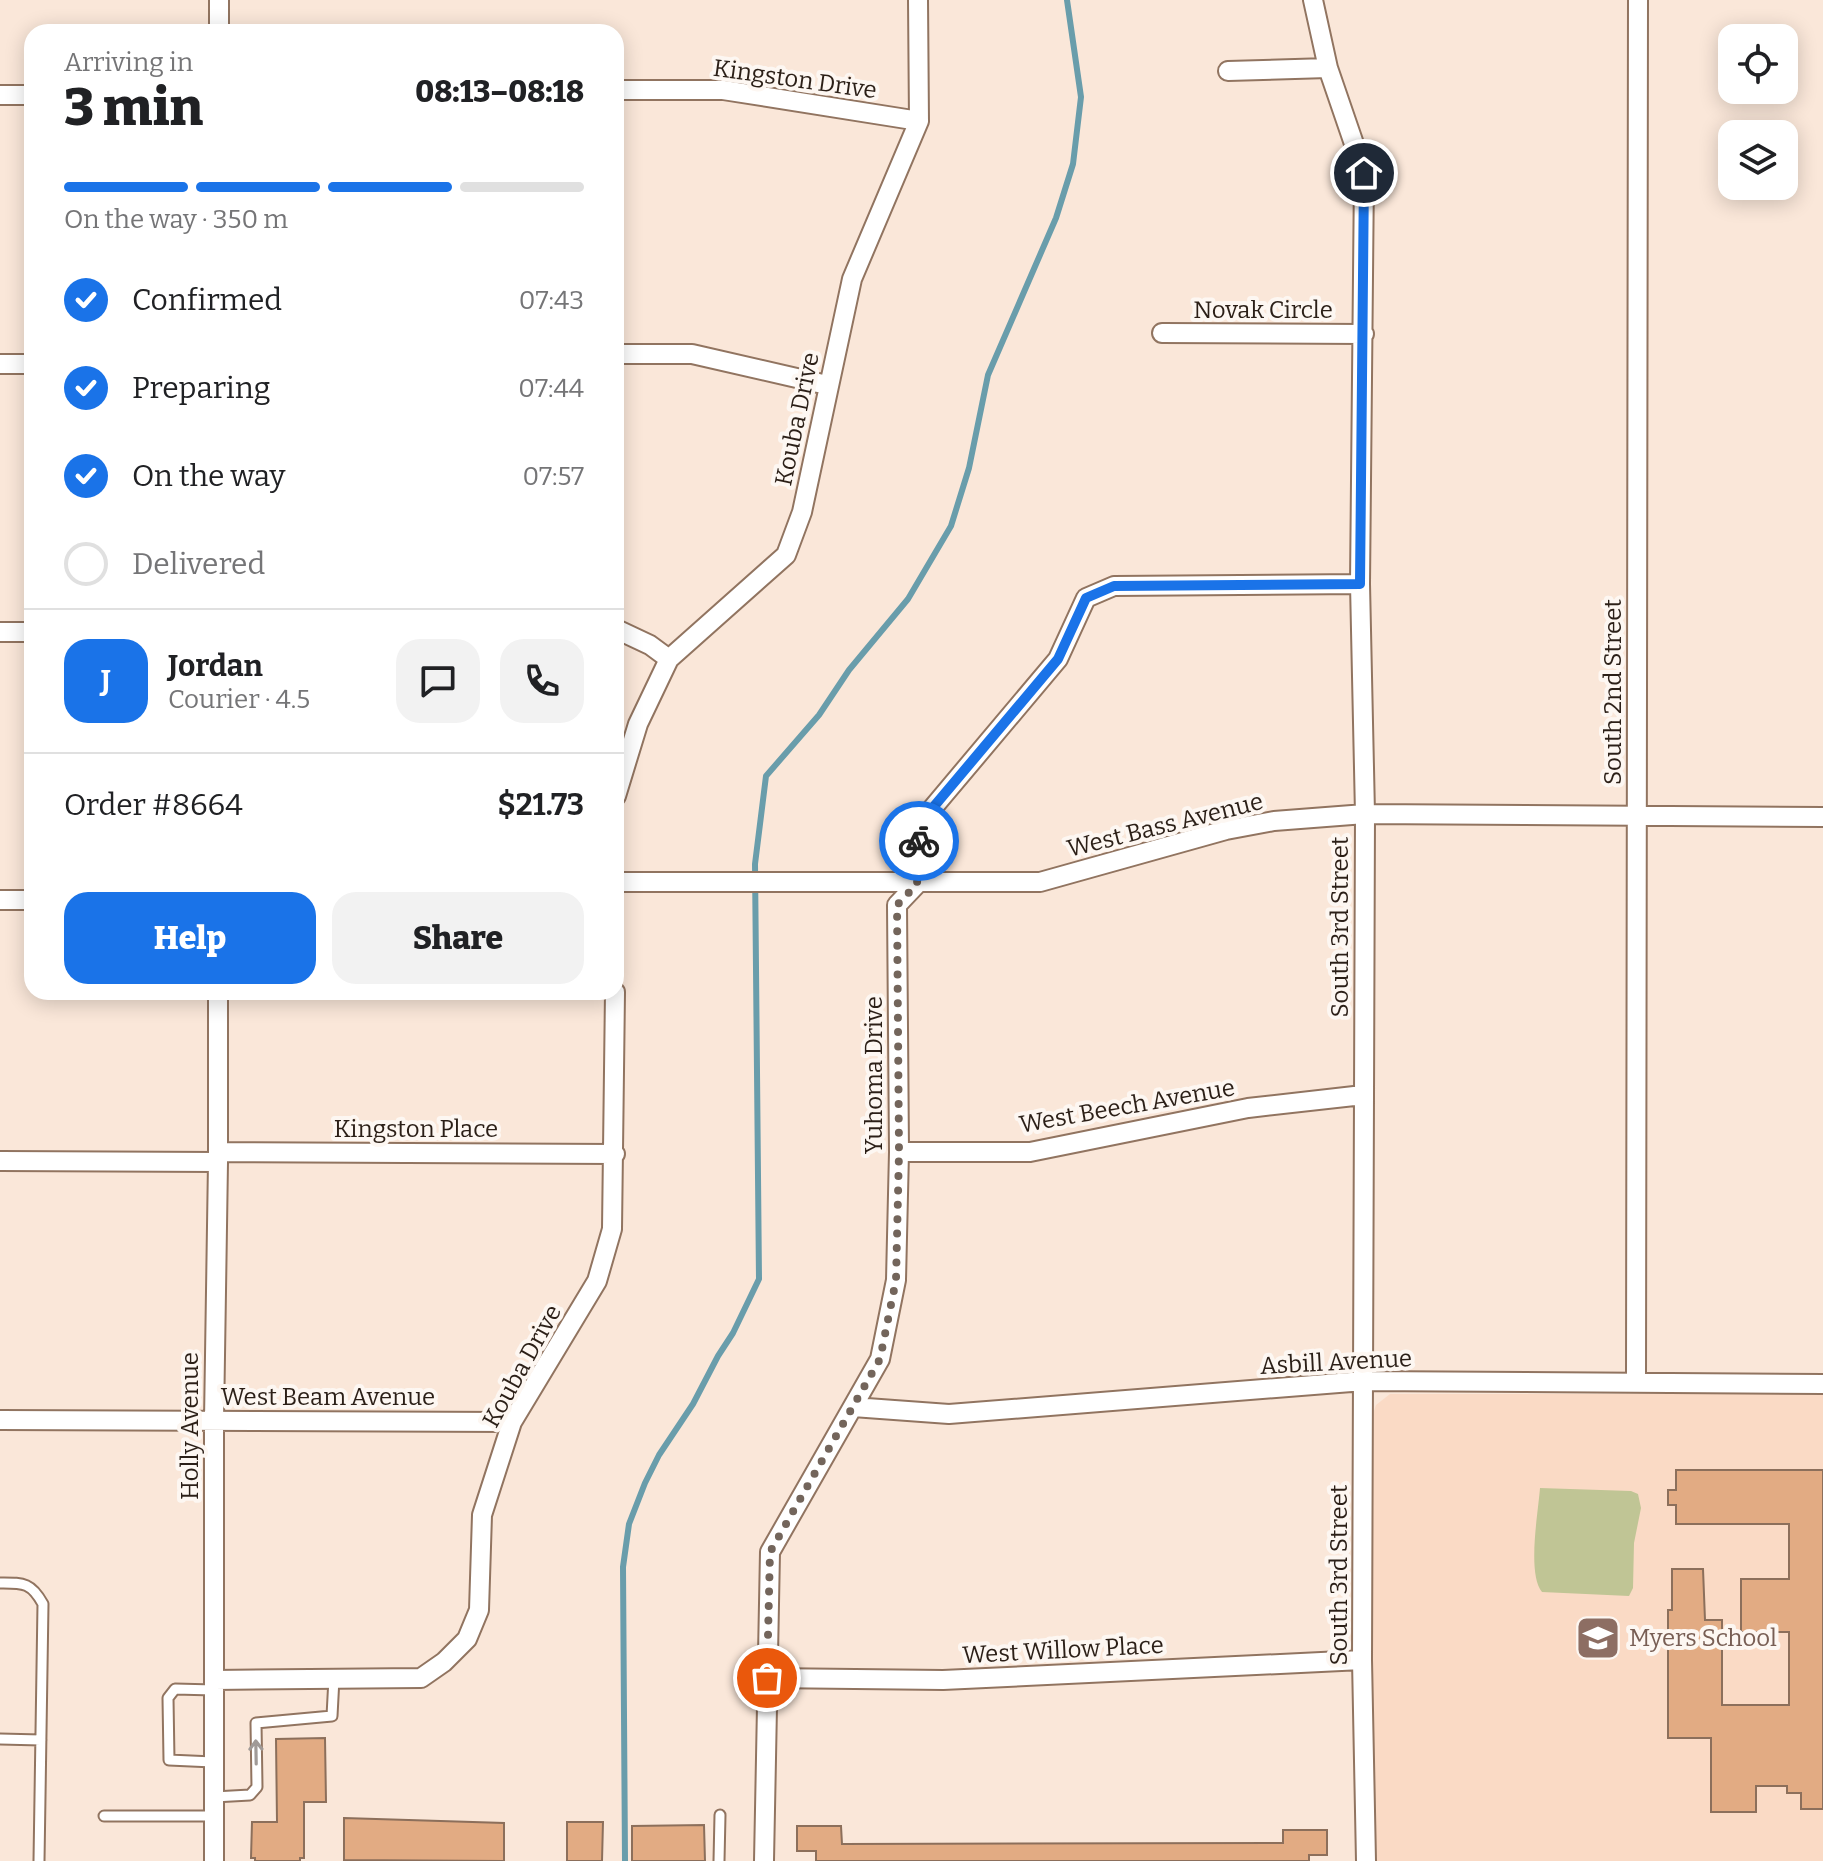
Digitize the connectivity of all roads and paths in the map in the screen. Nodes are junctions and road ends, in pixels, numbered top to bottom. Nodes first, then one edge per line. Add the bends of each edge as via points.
1 (219, 0) edge
2 (918, 0) edge
3 (1313, 0) edge
4 (1638, 0) edge
5 (219, 24) edge
6 (1328, 68) junction
7 (1228, 71) dead end
8 (624, 90) edge
9 (0, 95) edge
10 (24, 95) edge
11 (919, 121) junction
12 (1162, 333) dead end
13 (1364, 334) junction
14 (624, 354) edge
15 (0, 364) edge
16 (24, 364) edge
17 (827, 385) junction
18 (1360, 584) junction
19 (0, 632) edge
20 (24, 632) edge
21 (624, 633) edge
22 (669, 659) junction
23 (624, 770) edge
24 (1365, 814) junction
25 (1637, 815) junction
26 (1823, 817) edge
27 (624, 882) edge
28 (917, 884) junction
29 (0, 900) edge
30 (24, 900) edge
31 (218, 1000) edge
32 (615, 1000) edge
33 (1363, 1095) junction
34 (899, 1152) junction
35 (615, 1154) junction
36 (218, 1157) junction
37 (0, 1161) edge
38 (1364, 1381) junction
39 (1636, 1383) junction
40 (1823, 1384) edge
41 (853, 1407) junction
42 (0, 1420) edge
43 (214, 1420) junction
44 (512, 1422) junction
45 (0, 1583) edge
46 (1362, 1660) junction
47 (334, 1678) junction
48 (767, 1678) junction
49 (214, 1685) junction
50 (0, 1739) edge
51 (41, 1740) junction
52 (213, 1762) junction
53 (214, 1797) junction
54 (720, 1815) dead end
55 (104, 1816) dead end
56 (214, 1816) junction
57 (39, 1861) edge
58 (214, 1861) edge
59 (719, 1861) edge
60 (764, 1861) edge
61 (1366, 1861) edge

1 - 5 street
2 - 11 street, Kouba Drive
3 - 6 street, South 3rd Street
4 - 25 street, South 2nd Street
6 - 7 street
6 - 13 street, South 3rd Street via 1364,173
8 - 11 street, Kingston Drive via 723,90
9 - 10 street
11 - 17 street, Kouba Drive via 852,279
12 - 13 street, Novak Circle
13 - 18 street, South 3rd Street
14 - 17 street via 692,354
15 - 16 street
17 - 22 street, Kouba Drive via 802,512 786,555
18 - 24 street, South 3rd Street
18 - 28 street, Yuhoma Drive via 1114,586 1086,598 1058,659 920,823
19 - 20 street
21 - 22 street
22 - 23 street, Kouba Drive via 638,724
24 - 25 street, West Bass Avenue
24 - 28 street, West Bass Avenue via 1226,830 1040,882
24 - 33 street, South 3rd Street
25 - 26 street, West Bass Avenue
25 - 39 street, South 2nd Street
27 - 28 street, West Bass Avenue
28 - 34 street, Yuhoma Drive via 897,905
29 - 30 street
31 - 36 street, Holly Avenue
32 - 35 street, Kouba Drive
33 - 34 street, West Beech Avenue via 1248,1108 1030,1152
33 - 38 street, South 3rd Street
34 - 41 street, Yuhoma Drive via 896,1280 880,1359
35 - 36 street, Kingston Place
35 - 44 street, Kouba Drive via 612,1229 597,1281
36 - 37 street, Kingston Place
36 - 43 street, Holly Avenue
38 - 39 street, Asbill Avenue
38 - 41 street, Asbill Avenue via 949,1414
38 - 46 street, South 3rd Street
39 - 40 street, Asbill Avenue
41 - 48 street, Yuhoma Drive via 770,1552
42 - 43 street, West Beam Avenue
43 - 44 street, West Beam Avenue
43 - 49 street, Holly Avenue
44 - 47 street, Kouba Drive via 482,1515 479,1610 467,1639 421,1678
45 - 51 lane via 22,1583 36,1591 43,1604
46 - 48 street, West Willow Place via 943,1680
46 - 61 street, South 3rd Street
47 - 49 street, Kouba Drive
53 -> 47 lane via 250,1795 257,1787 256,1723 332,1716
48 - 60 street, Yuhoma Drive
49 - 52 street, Holly Avenue
49 - 52 lane via 175,1689 168,1698 169,1760
50 - 51 lane
51 - 57 lane
52 - 53 street, Holly Avenue
53 - 56 street, Holly Avenue
54 - 59 lane
55 - 56 lane
56 - 58 street, Holly Avenue

